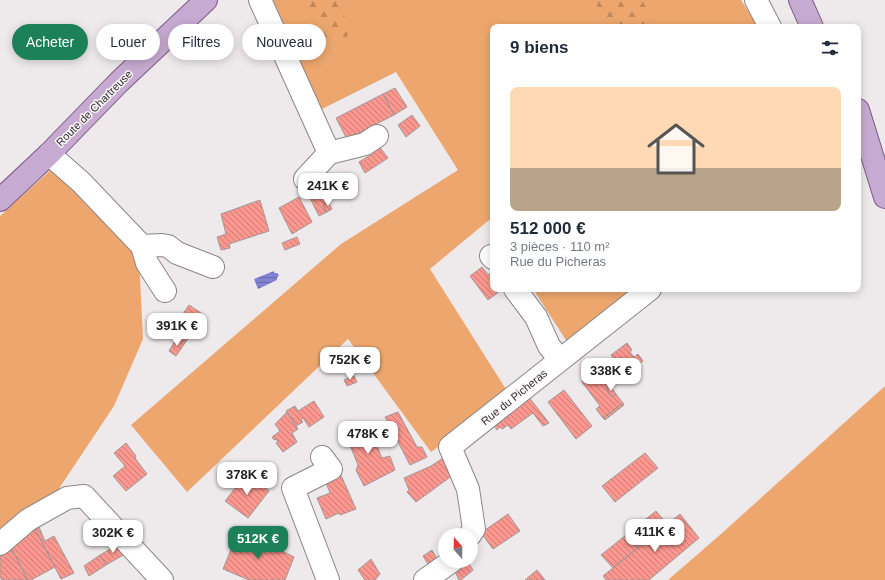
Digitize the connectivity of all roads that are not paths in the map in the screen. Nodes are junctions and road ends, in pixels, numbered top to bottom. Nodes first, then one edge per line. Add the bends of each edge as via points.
1 (206, 0) edge
2 (260, 0) edge
3 (756, 0) edge
4 (800, 0) edge
5 (816, 0) edge
6 (768, 24) edge
7 (811, 24) edge
8 (826, 24) edge
9 (861, 120) edge
10 (377, 136) dead end
11 (861, 144) edge
12 (329, 153) junction
13 (49, 154) junction
14 (305, 179) dead end
15 (885, 197) edge
16 (0, 200) edge
17 (885, 201) edge
18 (142, 246) junction
19 (214, 267) dead end
20 (166, 291) dead end
21 (517, 292) edge
22 (646, 292) edge
23 (560, 360) junction
24 (322, 457) dead end
25 (474, 528) edge
26 (0, 544) edge
27 (442, 568) edge
28 (162, 580) edge
29 (328, 580) edge
30 (425, 580) edge

1 - 13 main road, Route de Chartreuse via 119,82
2 - 12 street
3 - 6 street
4 - 7 main road
5 - 8 main road
9 - 15 main road
10 - 12 street via 365,144
11 - 17 main road
12 - 14 street
13 - 16 main road, Route de Chartreuse
13 - 18 street via 81,182
18 - 19 street via 168,246 177,253
18 - 20 street via 147,263
21 - 23 street via 536,317 549,346
22 - 23 street, Rue du Picheras
23 - 25 street, Rue du Picheras via 450,448 468,489
24 - 29 street via 331,469 293,488
26 - 28 street via 35,516 67,498 84,496
27 - 30 street

